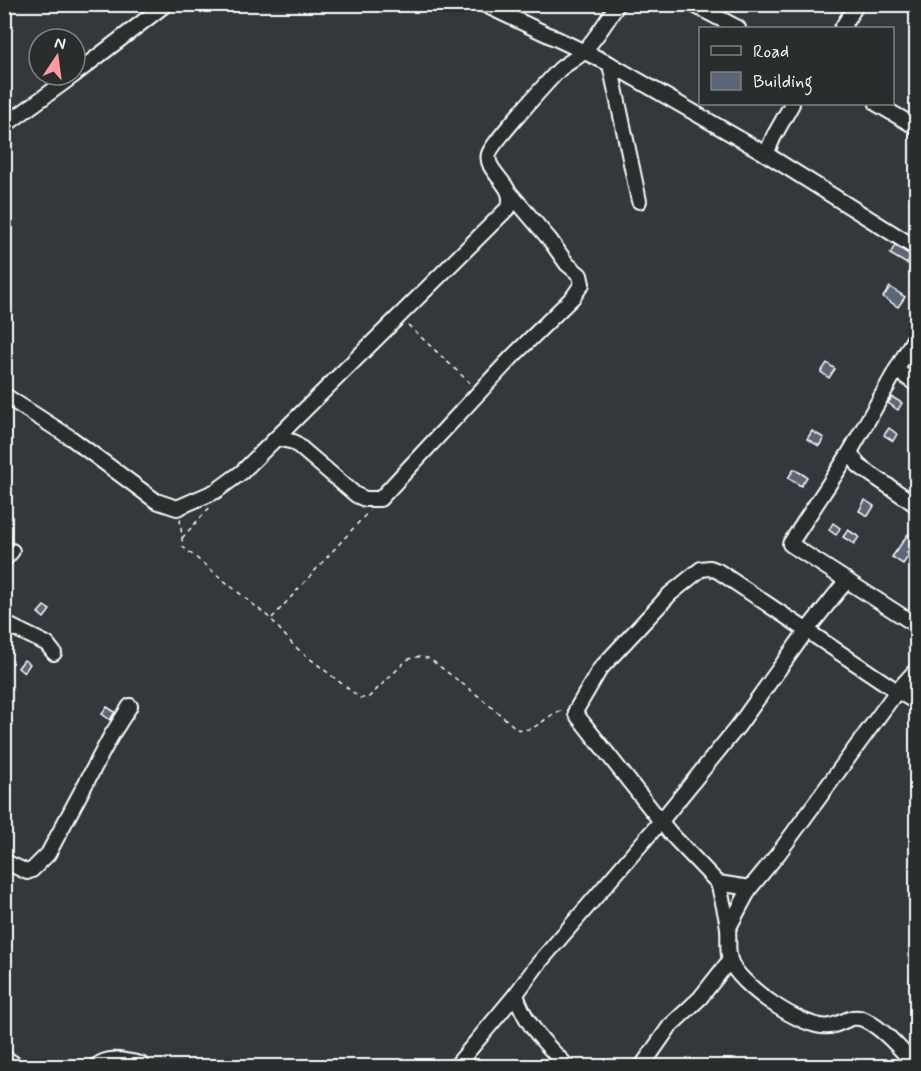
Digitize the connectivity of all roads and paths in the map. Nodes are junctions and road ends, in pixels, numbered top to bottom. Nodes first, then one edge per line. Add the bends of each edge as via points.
1 (166, 4) edge
2 (483, 4) edge
3 (618, 4) edge
4 (692, 4) edge
5 (857, 4) edge
6 (736, 27) edge
7 (843, 27) edge
8 (583, 52) junction
9 (87, 64) edge
10 (610, 64) junction
11 (56, 87) edge
12 (791, 105) edge
13 (878, 105) edge
14 (4, 126) edge
15 (916, 127) edge
16 (766, 154) junction
17 (510, 193) junction
18 (639, 201) dead end
19 (916, 248) edge
20 (399, 316) junction
21 (916, 335) edge
22 (896, 370) junction
23 (916, 384) edge
24 (479, 392) junction
25 (4, 394) edge
26 (276, 438) junction
27 (850, 452) junction
28 (380, 499) junction
29 (916, 505) edge
30 (177, 508) junction
31 (847, 580) junction
32 (271, 619) junction
33 (4, 623) edge
34 (916, 625) edge
35 (807, 630) junction
36 (54, 653) dead end
37 (916, 670) edge
38 (897, 691) junction
39 (916, 702) edge
40 (130, 706) dead end
41 (576, 714) junction
42 (661, 821) junction
43 (4, 861) edge
44 (718, 883) junction
45 (750, 888) junction
46 (728, 929) junction
47 (730, 960) junction
48 (516, 994) junction
49 (4, 1057) edge
50 (141, 1064) dead end
51 (17, 1066) edge
52 (96, 1066) edge
53 (456, 1066) edge
54 (567, 1066) edge
55 (642, 1066) edge
56 (916, 1066) edge

1 - 9 street
2 - 8 street
3 - 8 street
4 - 6 street
5 - 7 street
8 - 10 street
8 - 17 street via 560,69 489,153 491,166
10 - 16 street
10 - 18 street
11 - 14 street
12 - 16 street
13 - 15 street
16 - 19 street
17 - 20 street via 509,207
17 - 24 street via 580,275 582,284
20 - 24 path
20 - 26 street
21 - 22 street
22 - 23 street
22 - 27 street
24 - 28 street
25 - 30 street via 156,501
26 - 28 street via 294,442 356,495
26 - 30 street via 216,491
27 - 29 street via 868,473
27 - 31 street via 790,544
28 - 32 path
30 - 32 path via 183,547
31 - 34 street
31 - 35 street
32 - 41 path via 294,646 360,698 368,698 407,660 423,657 517,729 533,729 563,710
33 - 36 street via 46,644
35 - 38 street
35 - 41 street via 718,571 701,569 670,594 600,669
35 - 42 street via 739,725
37 - 38 street
38 - 39 street
38 - 45 street
40 - 43 street via 48,854 27,872
41 - 42 street
42 - 44 street
42 - 48 street
44 - 45 street
44 - 46 street
45 - 46 street
46 - 47 street
47 - 55 street via 700,998 670,1026
47 - 56 street via 737,973 773,1004 818,1026 850,1018 864,1019
48 - 53 street
48 - 54 street via 530,1024
49 - 51 street
50 - 52 street via 114,1059

